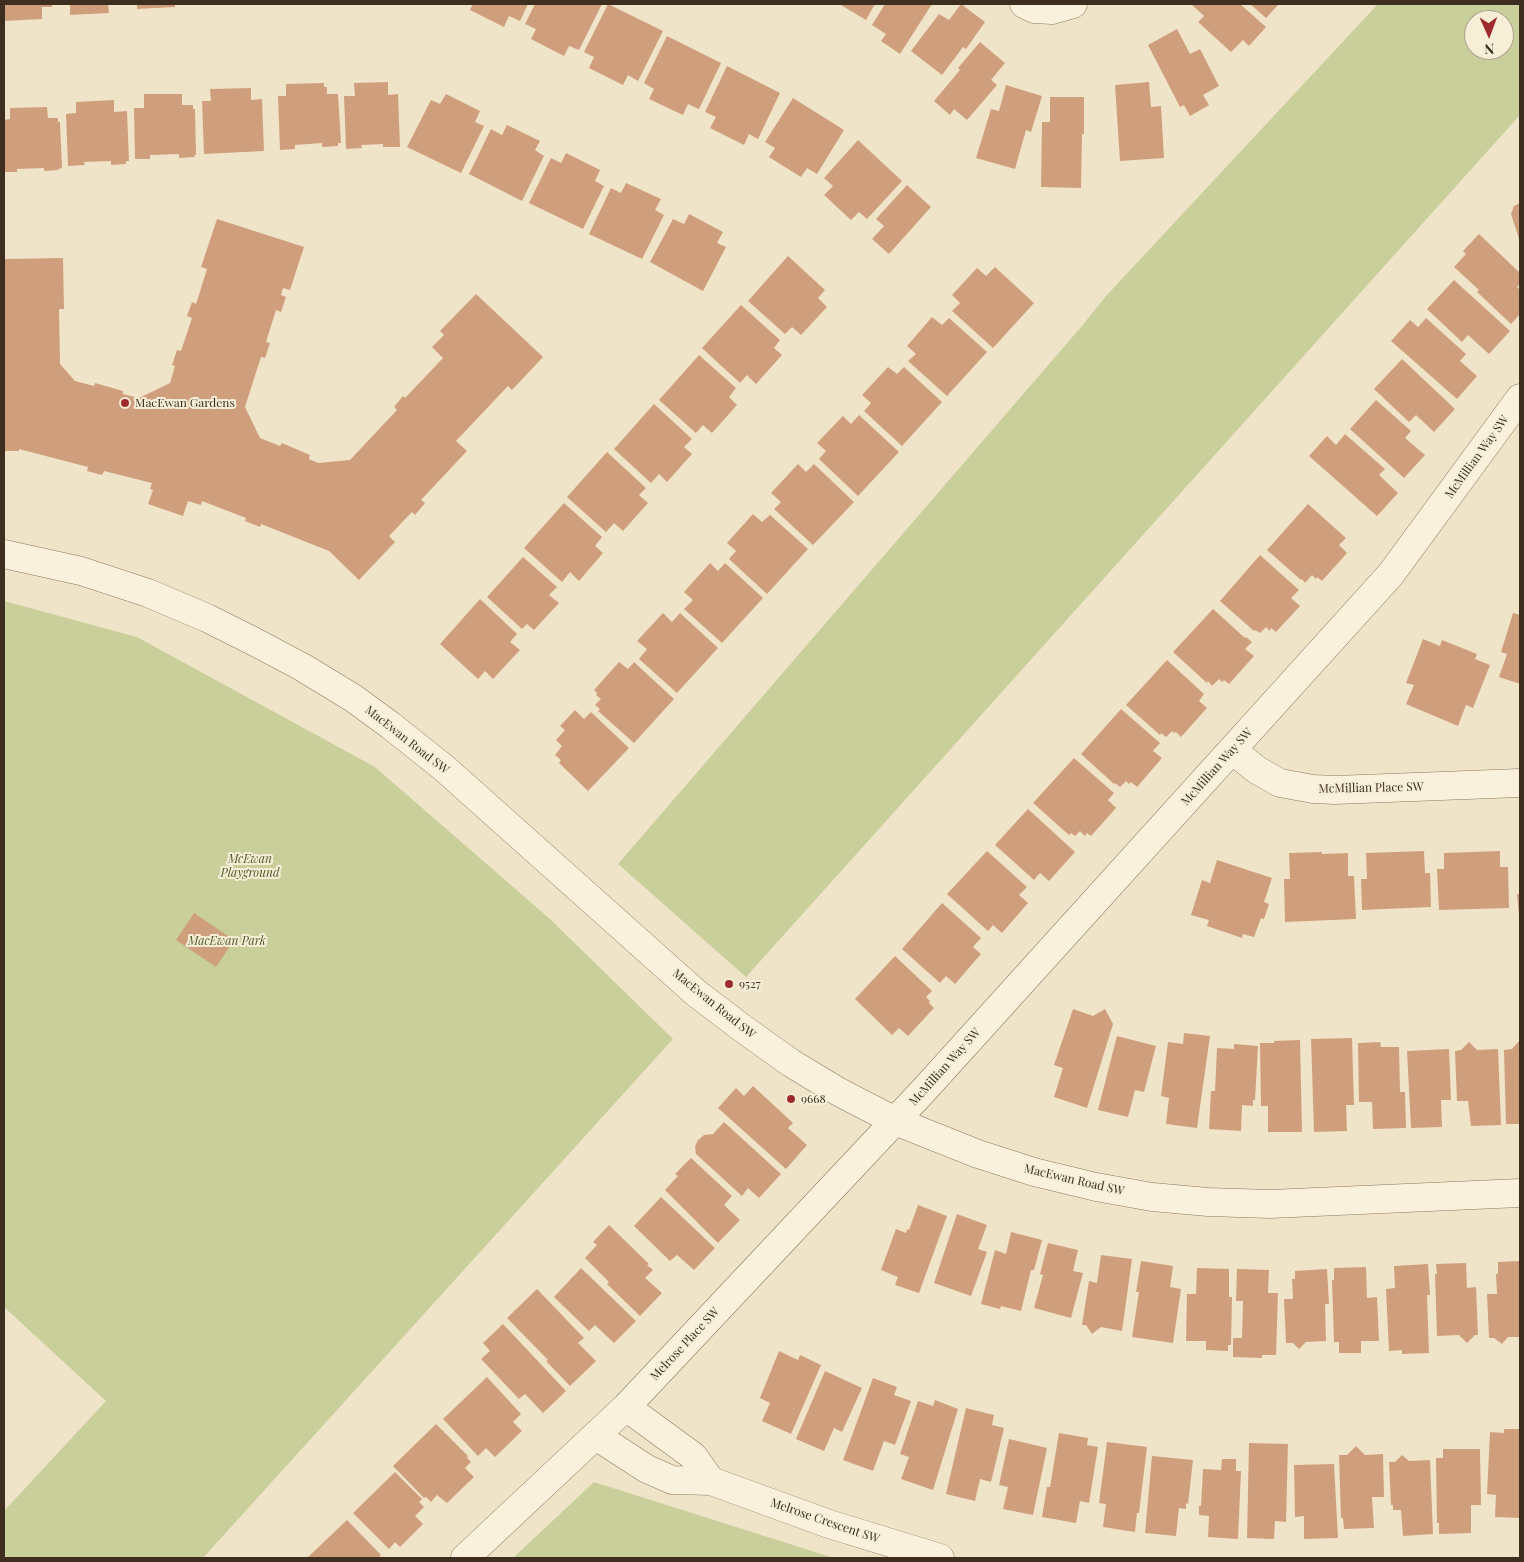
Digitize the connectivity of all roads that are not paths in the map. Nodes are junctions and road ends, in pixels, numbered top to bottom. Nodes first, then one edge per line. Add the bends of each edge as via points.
1 (1024, 4) edge
2 (1073, 4) edge
3 (1520, 398) edge
4 (4, 554) edge
5 (1232, 750) junction
6 (1520, 783) edge
7 (895, 1120) junction
8 (1520, 1193) edge
9 (626, 1407) junction
10 (596, 1436) junction
11 (710, 1481) junction
12 (465, 1558) edge
13 (940, 1558) edge

1 - 2 street via 1034,9 1052,10
3 - 5 street, McMillian Way SW via 1391,574
4 - 7 street, MacEwan Road SW via 81,571 148,593 253,641 352,698 444,768 696,993 791,1064
5 - 6 street, McMillian Place SW via 1256,770 1280,783 1313,789
5 - 7 street, McMillian Way SW
7 - 8 street, MacEwan Road SW via 978,1154 1034,1172 1152,1197 1270,1204
7 - 9 street, Melrose Place SW
9 - 10 street, Melrose Place SW
9 - 11 street via 693,1456
10 - 11 street, Melrose Crescent SW via 647,1469 672,1480
10 - 12 street, Melrose Place SW
11 - 13 street, Melrose Crescent SW via 829,1524

